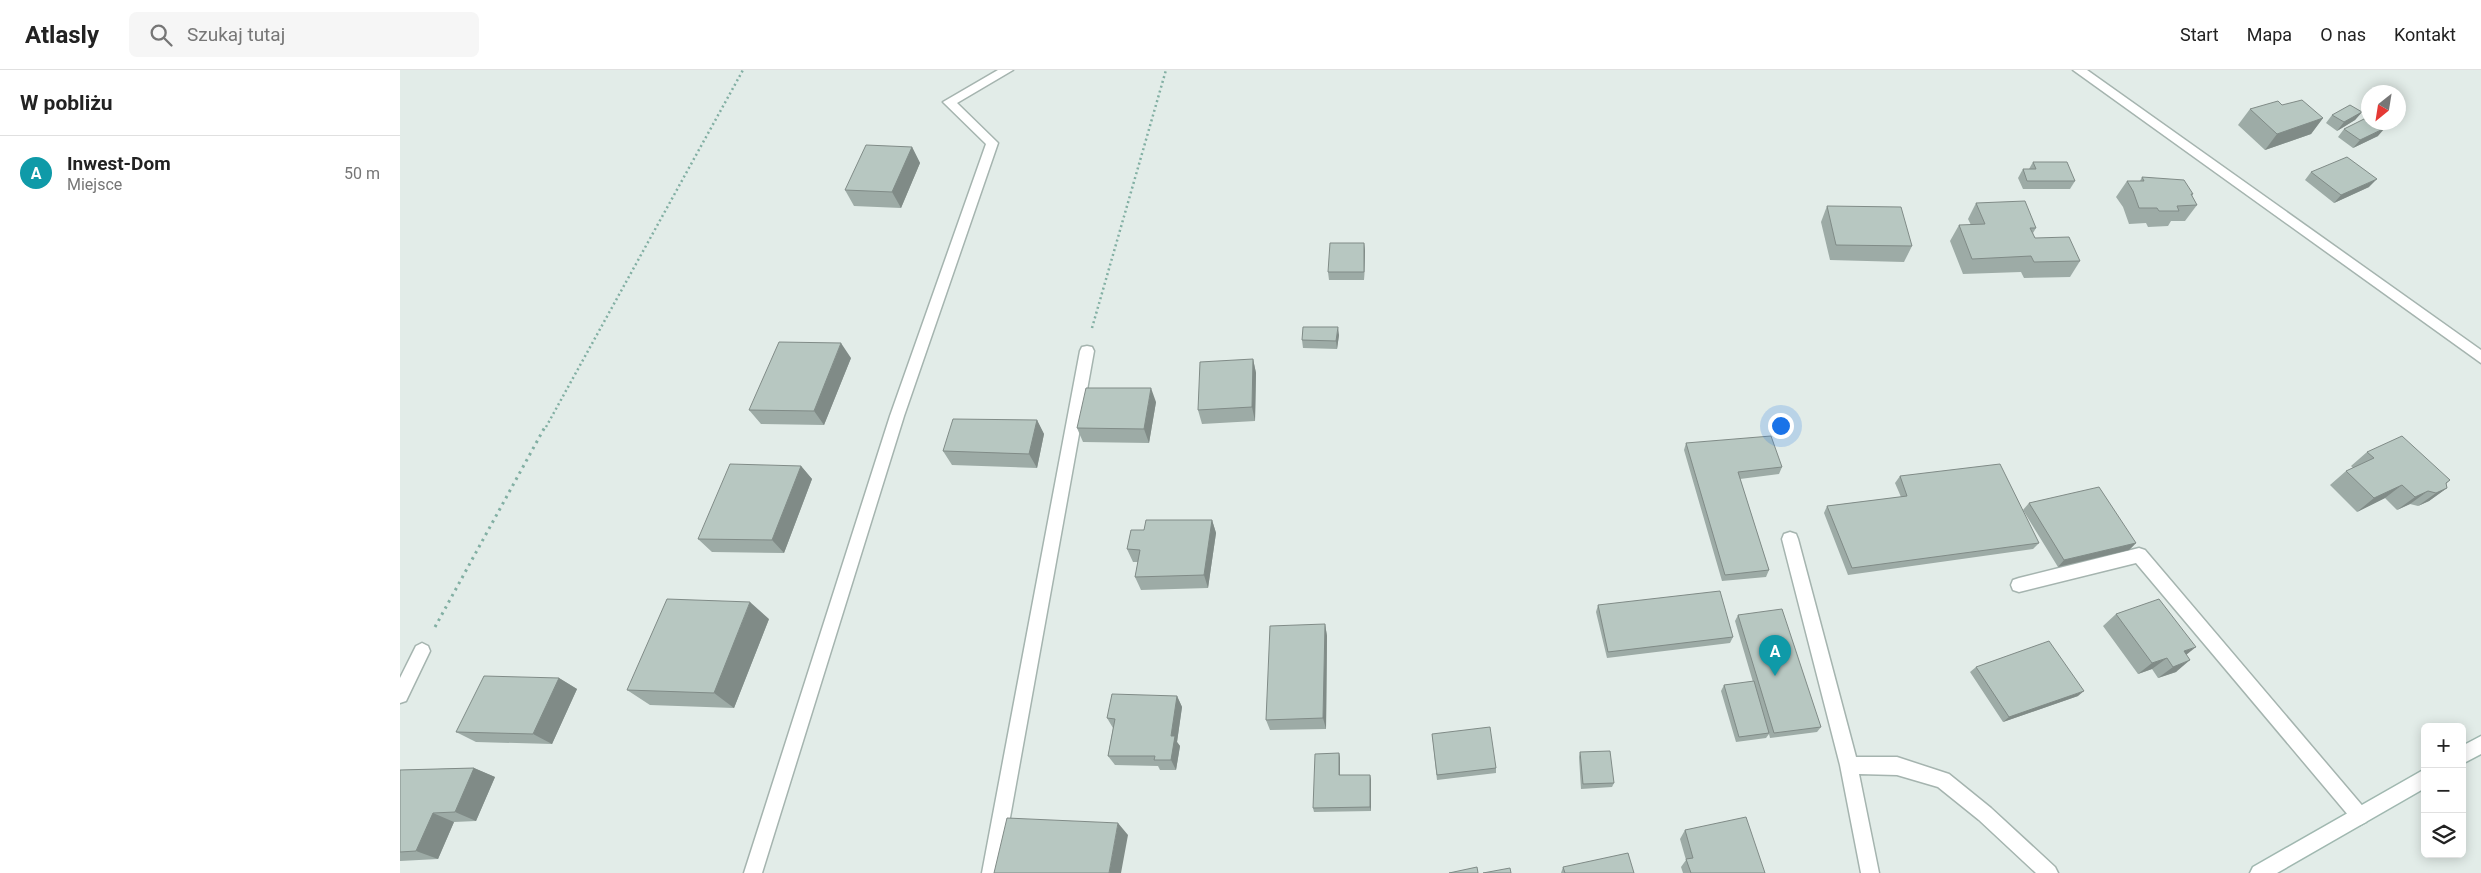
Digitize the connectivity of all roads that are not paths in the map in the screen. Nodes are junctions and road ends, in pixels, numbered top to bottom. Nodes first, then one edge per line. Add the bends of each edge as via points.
1 (1007, 70) edge
2 (2079, 70) edge
3 (1087, 350) road end
4 (2481, 357) edge
5 (1790, 539) dead end
6 (2019, 585) dead end
7 (422, 651) road end
8 (400, 695) edge
9 (2481, 744) edge
10 (2466, 753) edge
11 (1849, 765) junction
12 (2421, 780) edge
13 (2360, 816) junction
14 (753, 873) edge
15 (991, 873) edge
16 (1870, 873) edge
17 (2049, 873) edge
18 (2259, 873) edge

1 - 14 street via 949,102 992,142 897,416
2 - 4 street
3 - 15 street
5 - 11 street
6 - 13 street via 2139,555
7 - 8 street
9 - 10 street
11 - 16 street
11 - 17 street via 1897,766 1943,780
12 - 13 street
13 - 18 street

